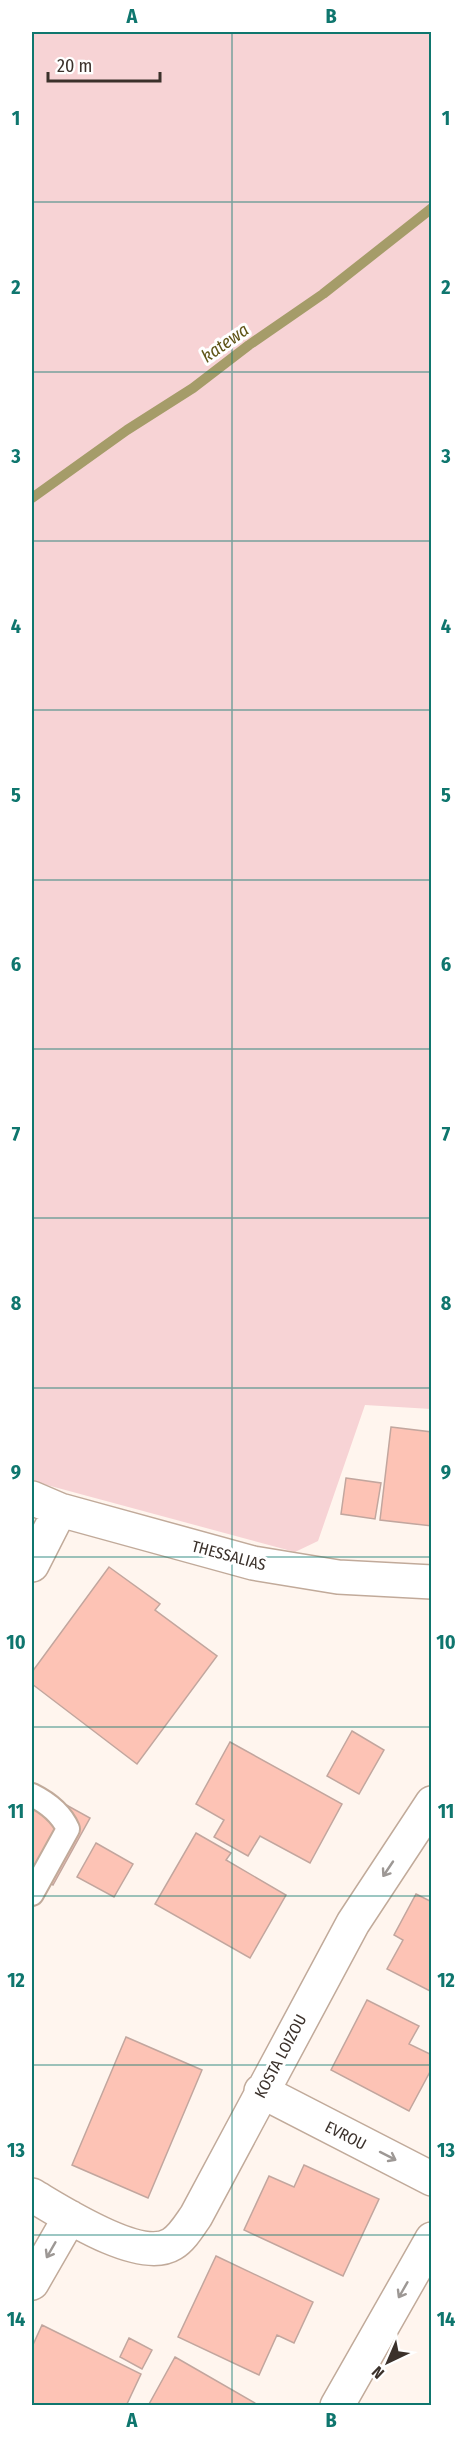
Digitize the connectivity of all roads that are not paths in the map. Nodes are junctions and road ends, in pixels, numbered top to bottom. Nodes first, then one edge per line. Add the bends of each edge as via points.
1 (46, 1504) edge
2 (32, 1565) edge
3 (432, 1582) edge
4 (32, 1796) edge
5 (432, 1803) edge
6 (421, 1839) edge
7 (32, 1894) edge
8 (261, 2091) junction
9 (432, 2179) edge
10 (32, 2195) edge
11 (70, 2217) junction
12 (432, 2239) edge
13 (32, 2283) edge
14 (337, 2406) edge

1 - 2 street
1 - 3 street, THESSALIAS via 253,1563 338,1577
4 - 7 lane via 53,1808 68,1829
5 - 6 street, KOSTA LOIZOU
6 -> 8 street, KOSTA LOIZOU via 353,1923
8 -> 9 street, EVROU
8 - 11 street, KOSTA LOIZOU via 196,2216 174,2244 165,2248 136,2247
10 - 11 street, KOSTA LOIZOU
11 -> 13 street
12 -> 14 street

